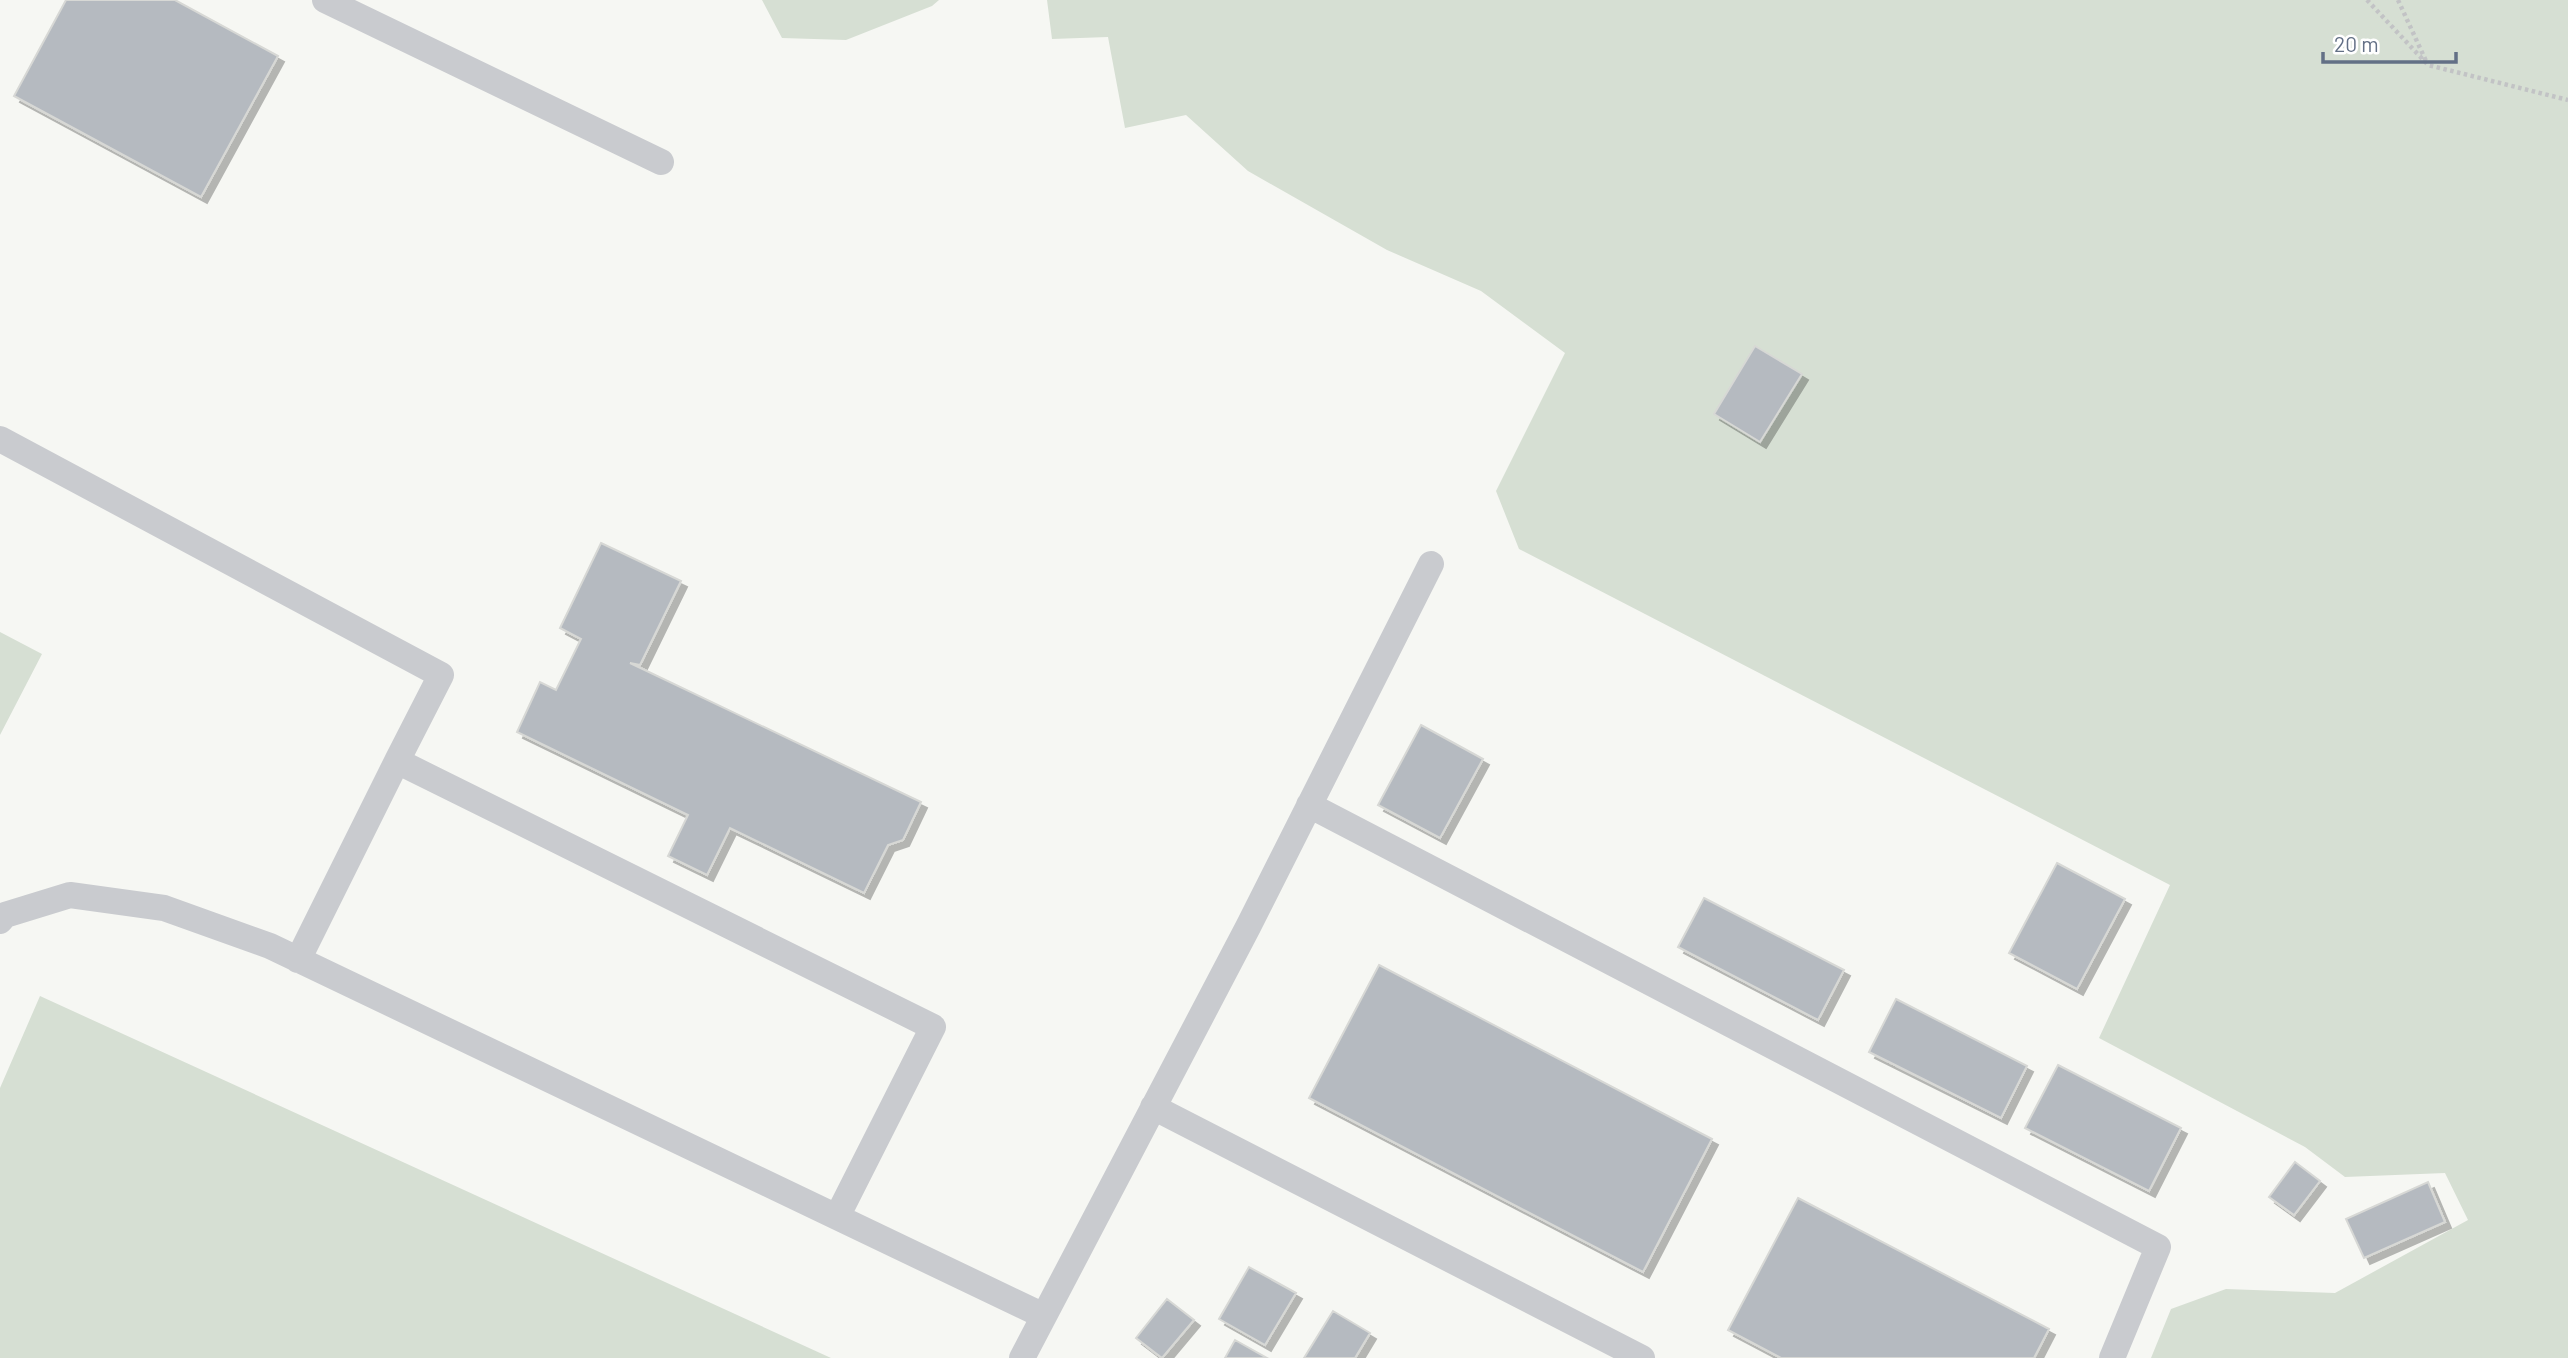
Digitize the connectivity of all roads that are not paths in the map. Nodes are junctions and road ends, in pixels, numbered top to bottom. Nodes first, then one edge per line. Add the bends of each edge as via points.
1 (325, 0) edge
2 (661, 162) dead end
3 (0, 439) edge
4 (1431, 564) dead end
5 (397, 761) junction
6 (1309, 805) junction
7 (0, 921) edge
8 (298, 960) junction
9 (1153, 1107) junction
10 (838, 1217) junction
11 (1044, 1316) junction
12 (1021, 1358) edge
13 (1642, 1358) edge
14 (2112, 1358) edge

1 - 2 lane
3 - 5 lane via 441,675
4 - 6 lane
5 - 8 lane
5 - 10 lane via 933,1027
6 - 9 lane
6 - 14 lane via 2158,1247
7 - 8 lane via 5,915 70,895 124,902 164,908
8 - 10 lane
9 - 11 lane
9 - 13 lane
10 - 11 lane
11 - 12 lane

